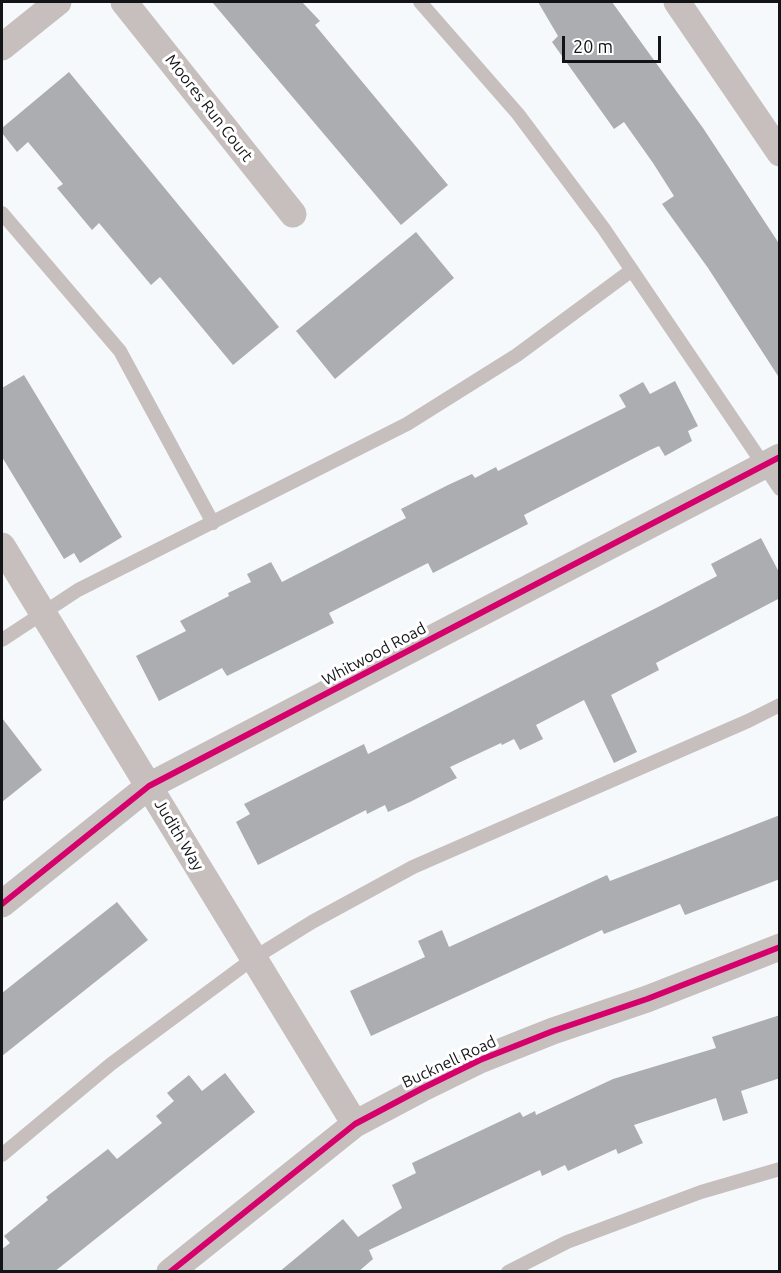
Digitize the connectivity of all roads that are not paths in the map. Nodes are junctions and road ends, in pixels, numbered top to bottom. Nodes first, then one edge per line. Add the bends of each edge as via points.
1 (58, 2) edge
2 (124, 2) edge
3 (420, 2) edge
4 (677, 2) edge
5 (2, 47) edge
6 (780, 153) edge
7 (2, 213) edge
8 (293, 214) dead end
9 (632, 270) junction
10 (772, 461) edge
11 (780, 489) edge
12 (213, 523) junction
13 (2, 546) edge
14 (43, 611) junction
15 (2, 640) edge
16 (780, 705) edge
17 (149, 786) junction
18 (2, 904) edge
19 (780, 947) edge
20 (254, 958) junction
21 (355, 1124) junction
22 (2, 1155) edge
23 (780, 1169) edge
24 (170, 1272) edge
25 (508, 1272) edge

1 - 5 street
2 - 8 street, Moores Run Court
3 - 9 lane via 518,114
4 - 6 street
7 - 12 lane via 120,351
9 - 10 lane
9 - 12 lane via 462,392
10 - 11 lane
10 - 17 street, Whitwood Road
12 - 14 lane
13 - 14 street, Judith Way
14 - 15 lane
14 - 17 street, Judith Way
16 - 20 lane via 413,867
17 - 18 street, Whitwood Road
17 - 20 street, Judith Way
19 - 21 street, Bucknell Road via 480,1060
20 - 21 street, Judith Way
20 - 22 lane via 111,1064
21 - 24 street, Bucknell Road
23 - 25 lane via 700,1192 567,1242

